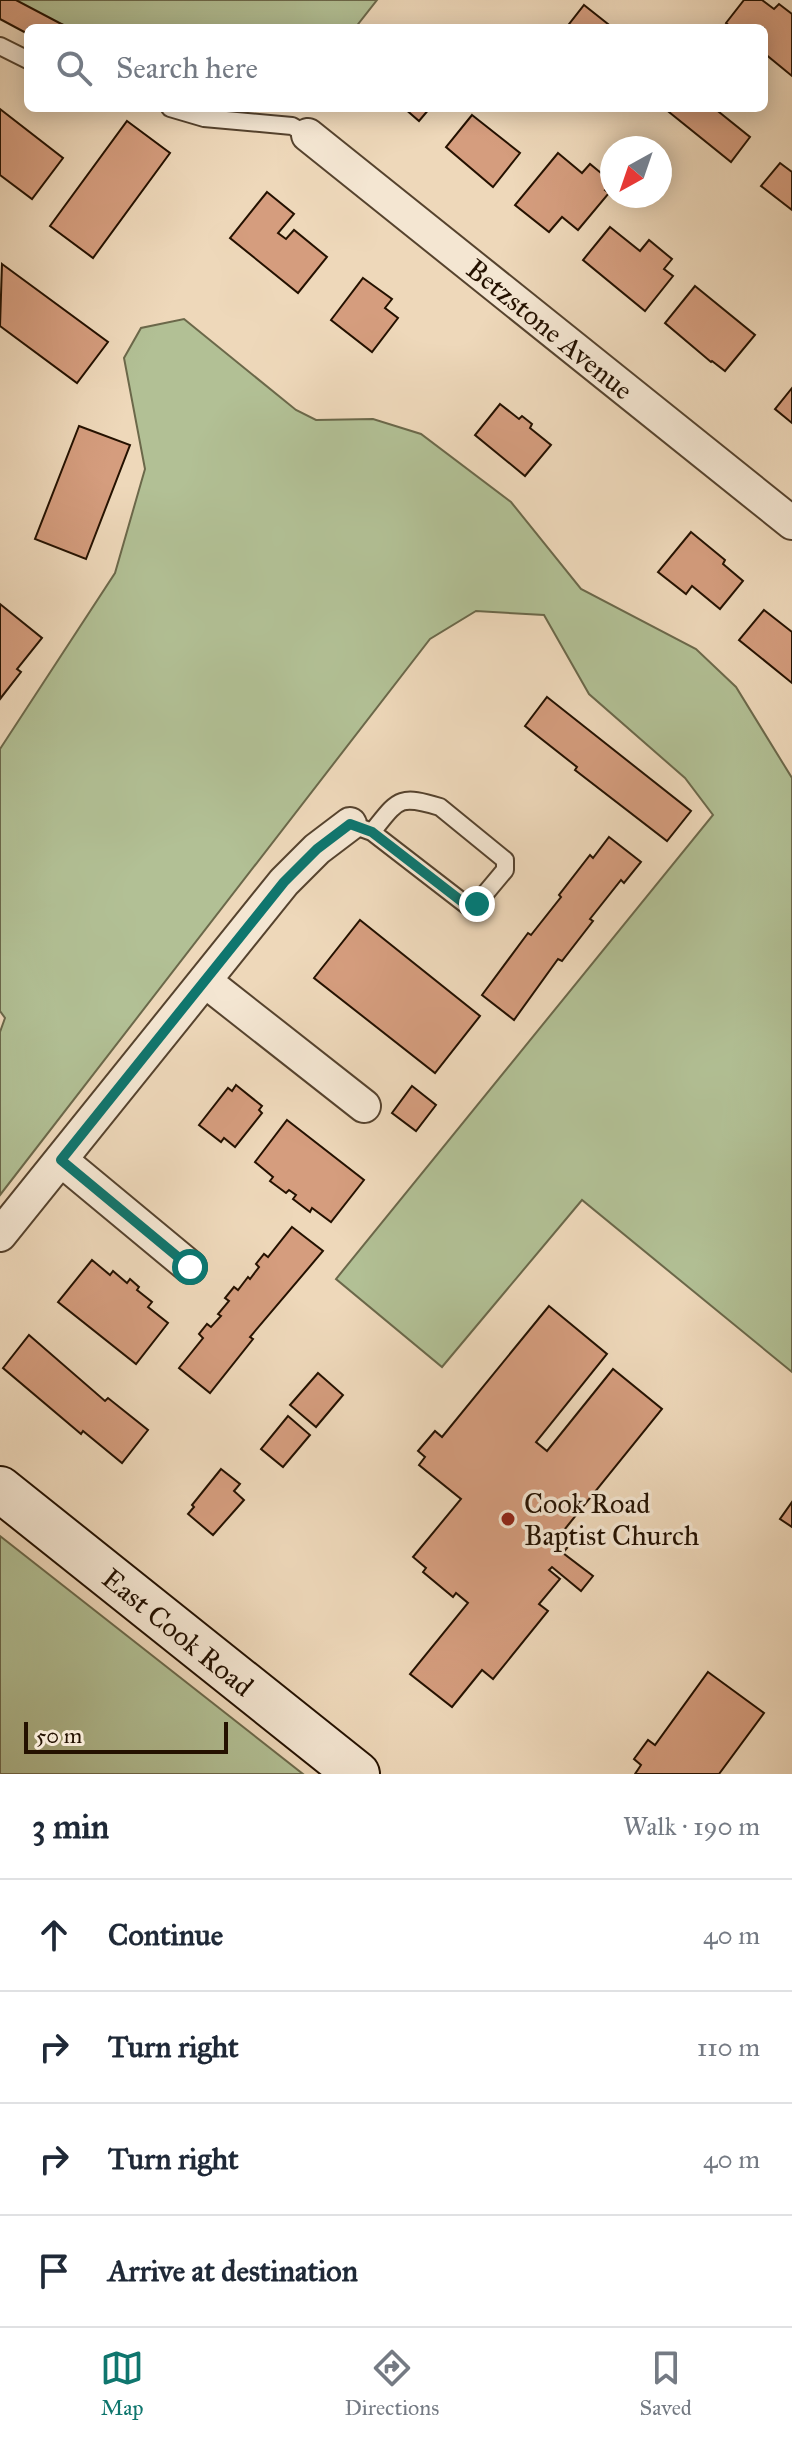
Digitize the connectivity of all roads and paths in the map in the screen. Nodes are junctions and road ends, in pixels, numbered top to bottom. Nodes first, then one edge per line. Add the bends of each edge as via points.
1 (0, 46) edge
2 (24, 58) edge
3 (184, 112) edge
4 (308, 135) joint
5 (792, 523) edge
6 (361, 828) junction
7 (205, 981) junction
8 (364, 1106) dead end
9 (61, 1160) junction
10 (0, 1235) edge
11 (190, 1267) dead end
12 (0, 1489) edge
13 (357, 1774) edge

1 - 2 lane
3 - 4 lane via 292,126
4 - 5 street, Betzstone Avenue
6 - 6 lane via 469,907 505,870 505,860 428,803 404,799
6 - 7 street via 317,849 296,868
7 - 8 street
7 - 9 street
9 - 10 street
9 - 11 street
12 - 13 main road, East Cook Road

